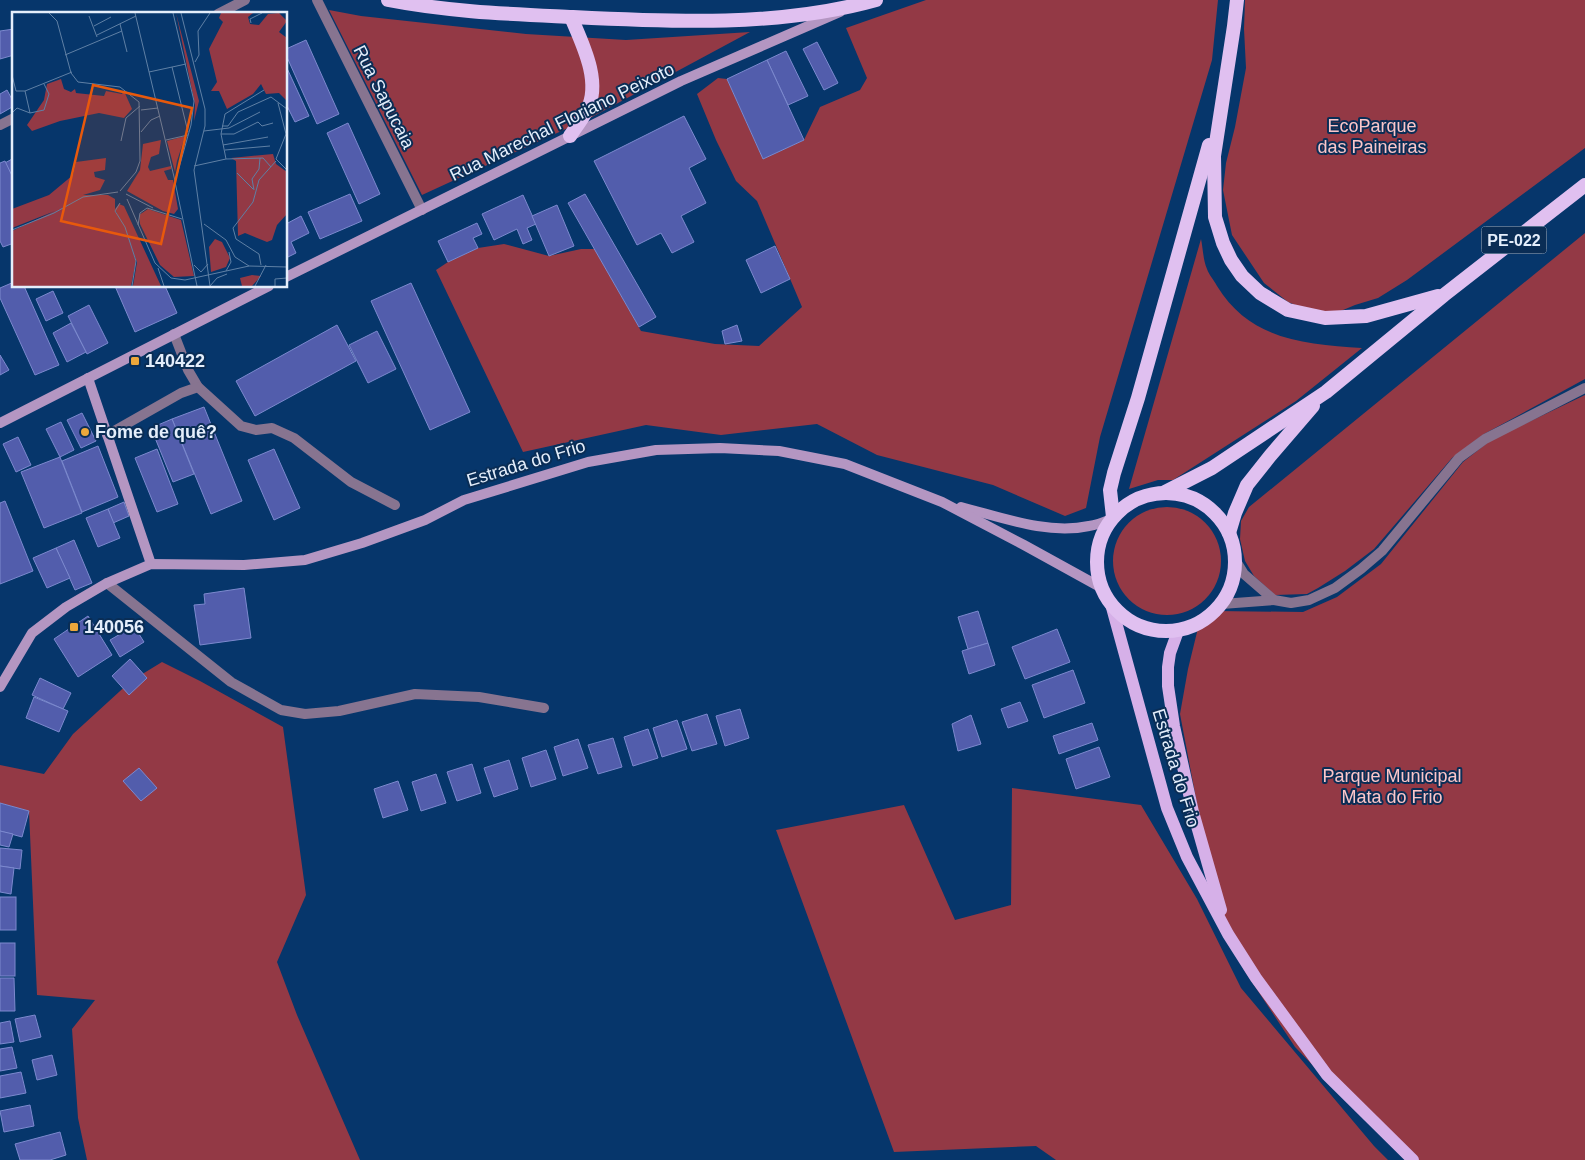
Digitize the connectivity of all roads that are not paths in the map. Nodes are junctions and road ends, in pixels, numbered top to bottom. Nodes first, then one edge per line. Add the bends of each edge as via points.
1 (245, 0) edge
2 (317, 0) edge
3 (388, 0) edge
4 (876, 0) edge
5 (1237, 0) edge
6 (856, 6) junction
7 (222, 12) edge
8 (571, 17) junction
9 (1222, 97) junction
10 (12, 119) edge
11 (0, 125) edge
12 (570, 136) junction
13 (1585, 185) edge
14 (422, 210) junction
15 (288, 277) edge
16 (265, 288) edge
17 (1444, 295) junction
18 (174, 334) junction
19 (88, 378) junction
20 (198, 387) junction
21 (1585, 388) edge
22 (1326, 392) junction
23 (0, 424) edge
24 (107, 435) junction
25 (1165, 492) junction
26 (942, 502) junction
27 (395, 505) dead end
28 (1112, 518) junction
29 (1229, 533) junction
30 (1236, 561) junction
31 (151, 564) junction
32 (107, 583) junction
33 (1102, 588) junction
34 (1274, 600) junction
35 (1111, 604) junction
36 (1222, 604) junction
37 (1178, 631) junction
38 (0, 687) edge
39 (544, 708) dead end
40 (1228, 934) junction
41 (1413, 1160) edge

1 - 7 street
2 - 14 street, Rua Sapucaia
3 - 8 highway via 425,7
4 - 6 highway
5 - 9 highway
6 - 8 highway via 783,17 736,19
6 - 12 main road, Rua Marechal Floriano Peixoto via 682,81
8 - 12 highway via 591,69 592,90 588,108
9 - 17 highway via 1214,156 1215,217 1231,260 1260,293 1288,310 1324,318 1366,316
9 - 28 highway via 1114,473 1110,490
10 - 11 street
12 - 14 main road, Rua Marechal Floriano Peixoto
13 - 17 highway, PE-022
14 - 15 main road, Rua Marechal Floriano Peixoto
16 - 18 main road
17 - 22 highway
18 - 19 main road
18 - 20 street
19 - 23 main road
19 - 24 main road
20 - 24 street via 181,393
20 - 27 street via 241,426 256,430 272,428 294,438 351,482
21 - 34 street via 1485,439 1459,458 1382,551 1334,588 1309,600 1291,603
22 - 25 highway via 1212,468
22 - 29 highway via 1247,485
24 - 31 main road
25 - 28 highway via 1136,499
25 - 29 highway via 1188,496 1208,506
26 - 28 main road, Estrada do Frio via 1045,527 1088,526
26 - 31 main road, Estrada do Frio via 845,464 779,451 720,448 656,450 588,462 464,500 416,523 304,560 244,565
26 - 33 main road, Estrada do Frio
28 - 33 highway via 1100,539 1097,561
29 - 30 highway
30 - 34 street via 1244,574
30 - 36 highway via 1233,580
31 - 32 main road, Estrada do Frio
32 - 38 main road, Estrada do Frio via 66,607 32,633
32 - 39 street via 231,682 281,710 304,714 339,711 415,694 479,697
33 - 35 highway
34 - 36 street
35 - 37 highway via 1135,624 1156,631
35 - 40 main road, Estrada do Frio via 1168,808 1187,856
36 - 37 highway via 1199,624
37 - 40 main road, Estrada do Frio via 1168,668 1174,726 1193,812
40 - 41 main road, Estrada do Frio via 1327,1075

